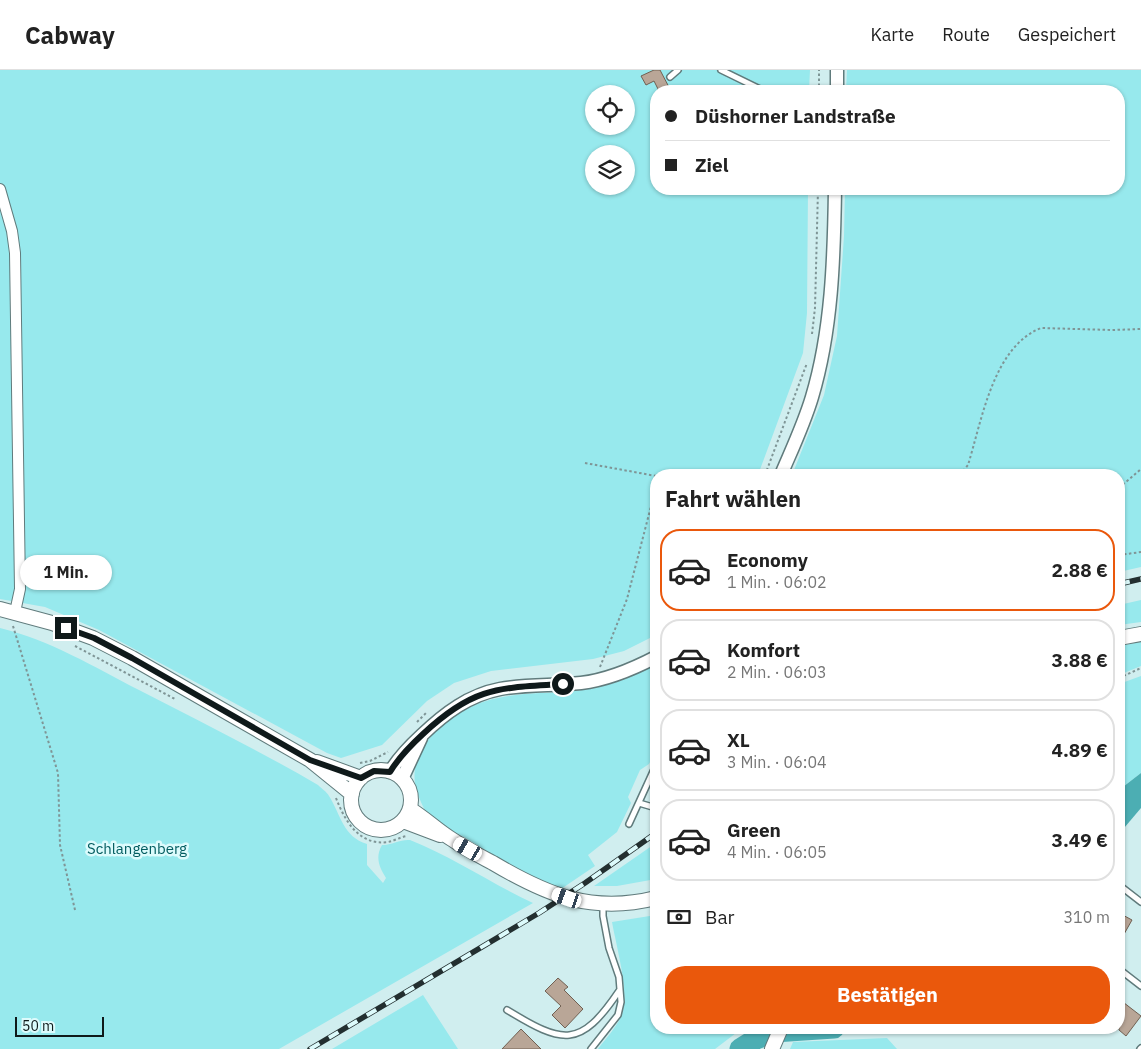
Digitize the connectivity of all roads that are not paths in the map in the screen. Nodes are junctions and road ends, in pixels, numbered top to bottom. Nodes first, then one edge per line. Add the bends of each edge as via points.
1 (678, 70) edge
2 (721, 70) edge
3 (837, 70) edge
4 (670, 77) dead end
5 (752, 85) edge
6 (837, 85) edge
7 (0, 189) edge
8 (835, 195) edge
9 (784, 469) edge
10 (0, 609) edge
11 (14, 617) junction
12 (1141, 634) edge
13 (1125, 637) edge
14 (650, 660) edge
15 (423, 734) junction
16 (310, 760) junction
17 (390, 772) junction
18 (361, 778) junction
19 (650, 778) edge
20 (402, 779) junction
21 (352, 794) junction
22 (639, 803) junction
23 (650, 806) edge
24 (407, 815) junction
25 (630, 824) dead end
26 (1125, 890) edge
27 (650, 899) edge
28 (1141, 902) edge
29 (603, 903) junction
30 (1125, 974) edge
31 (1141, 986) edge
32 (619, 991) junction
33 (507, 1010) dead end
34 (778, 1034) edge
35 (591, 1049) edge
36 (772, 1049) edge

1 - 4 lane
2 - 5 lane
3 - 6 street
7 - 11 street via 16,253 20,589
8 - 9 street via 834,249 821,364 804,420
10 - 11 main road
11 - 16 main road via 52,623 94,638
12 - 13 main road
14 - 15 street via 624,672 582,683 509,687 486,692 458,706
15 - 17 street via 404,752
15 - 20 street
16 - 18 main road
16 - 21 main road
17 - 18 main road via 374,771
17 - 20 main road
18 - 21 main road
19 - 22 lane
20 - 24 main road via 409,790 411,803
21 - 24 main road via 354,813 367,827 386,830 398,825
22 - 23 lane
22 - 25 lane
24 - 29 main road via 540,889 573,899
26 - 28 lane
27 - 29 main road
29 - 32 lane
30 - 31 lane
32 - 33 lane via 586,1032 570,1038 551,1034
32 - 35 lane via 618,1015
34 - 36 main road

